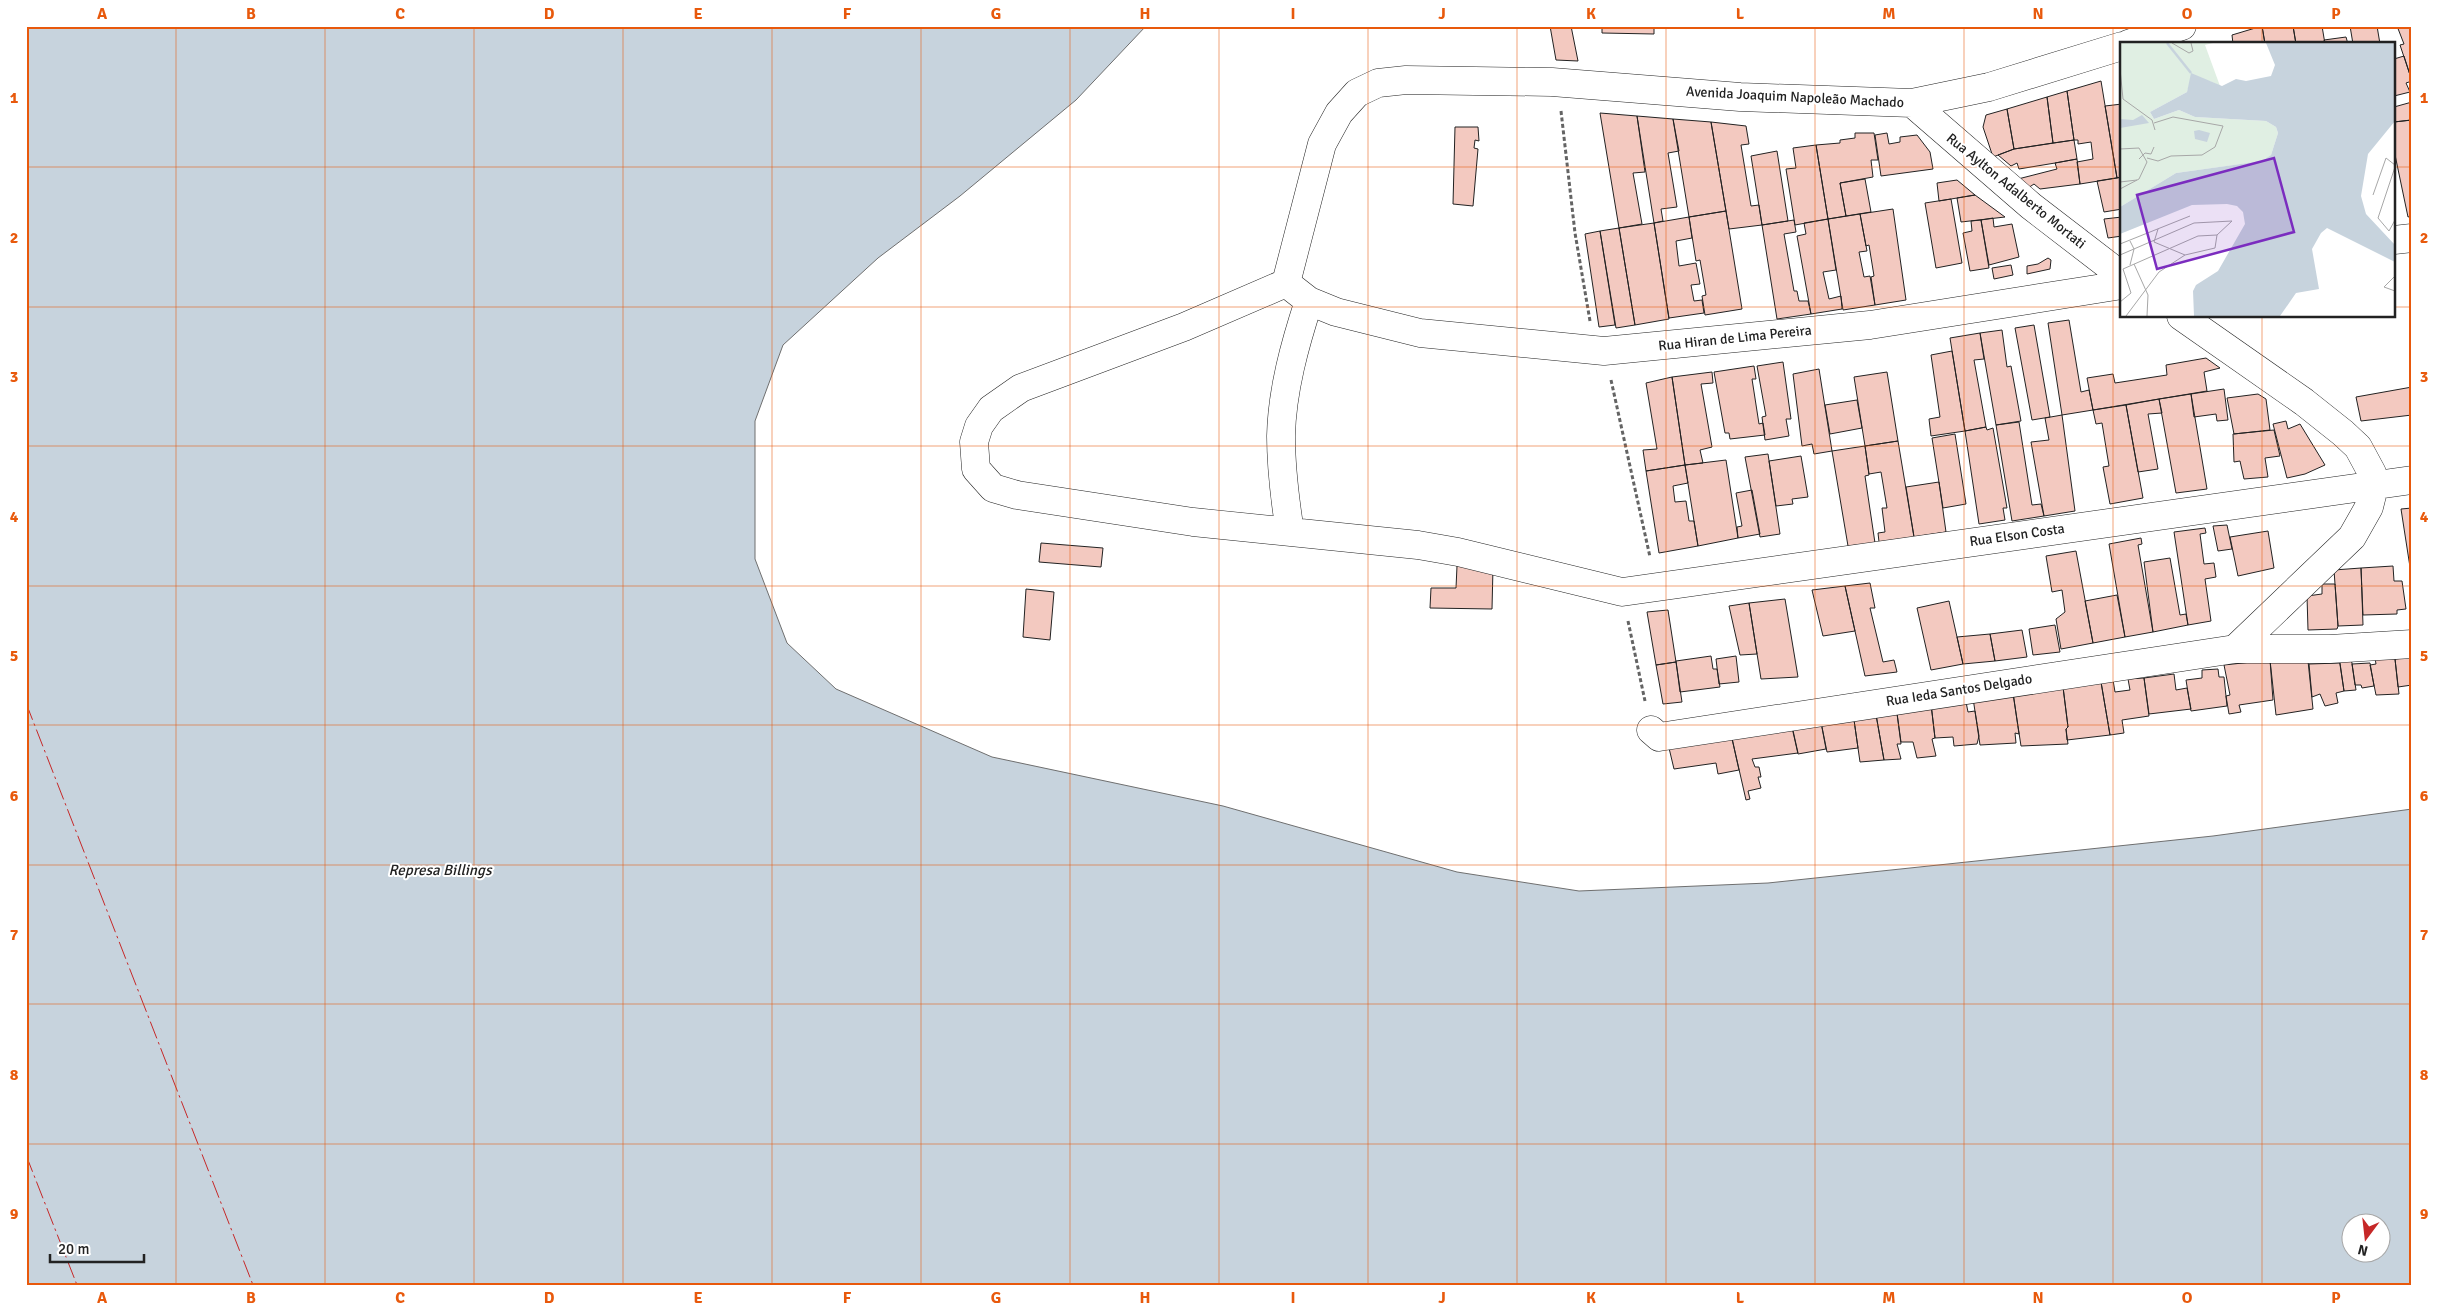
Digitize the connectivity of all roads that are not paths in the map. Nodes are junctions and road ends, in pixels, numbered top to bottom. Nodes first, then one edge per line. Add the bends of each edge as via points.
1 (2182, 26) edge
2 (2134, 42) edge
3 (2120, 47) edge
4 (1912, 103) junction
5 (2412, 238) edge
6 (2396, 240) edge
7 (2120, 274) edge
8 (1286, 283) junction
9 (2120, 285) edge
10 (1309, 301) junction
11 (2184, 318) edge
12 (2412, 480) edge
13 (2374, 487) junction
14 (1290, 532) junction
15 (2412, 644) edge
16 (2235, 649) junction
17 (1651, 730) road end

1 - 2 street
3 - 4 street, Avenida Joaquim Napoleão Machado via 1989,87
4 - 7 street, Rua Aylton Adalberto Mortati via 2031,206
4 - 8 street, Avenida Joaquim Napoleão Machado via 1740,97 1552,82 1406,80 1378,83 1357,93 1339,113 1322,144
5 - 6 street
8 - 10 street, Rua Hiran de Lima Pereira
8 - 14 street via 1184,327 1021,388 991,409 974,442 974,457 976,469 993,488 1017,495 1193,522
9 - 10 street, Rua Hiran de Lima Pereira via 1870,325 1604,351 1420,333 1352,317
10 - 14 street via 1286,388 1281,435 1283,484
11 - 13 street via 2343,433 2366,459
12 - 13 street, Rua Elson Costa
13 - 14 street, Rua Elson Costa via 1622,592 1458,552
13 - 16 street via 2369,506 2352,537
15 - 16 street, Rua Ieda Santos Delgado via 2330,649
16 - 17 street, Rua Ieda Santos Delgado via 1659,737

